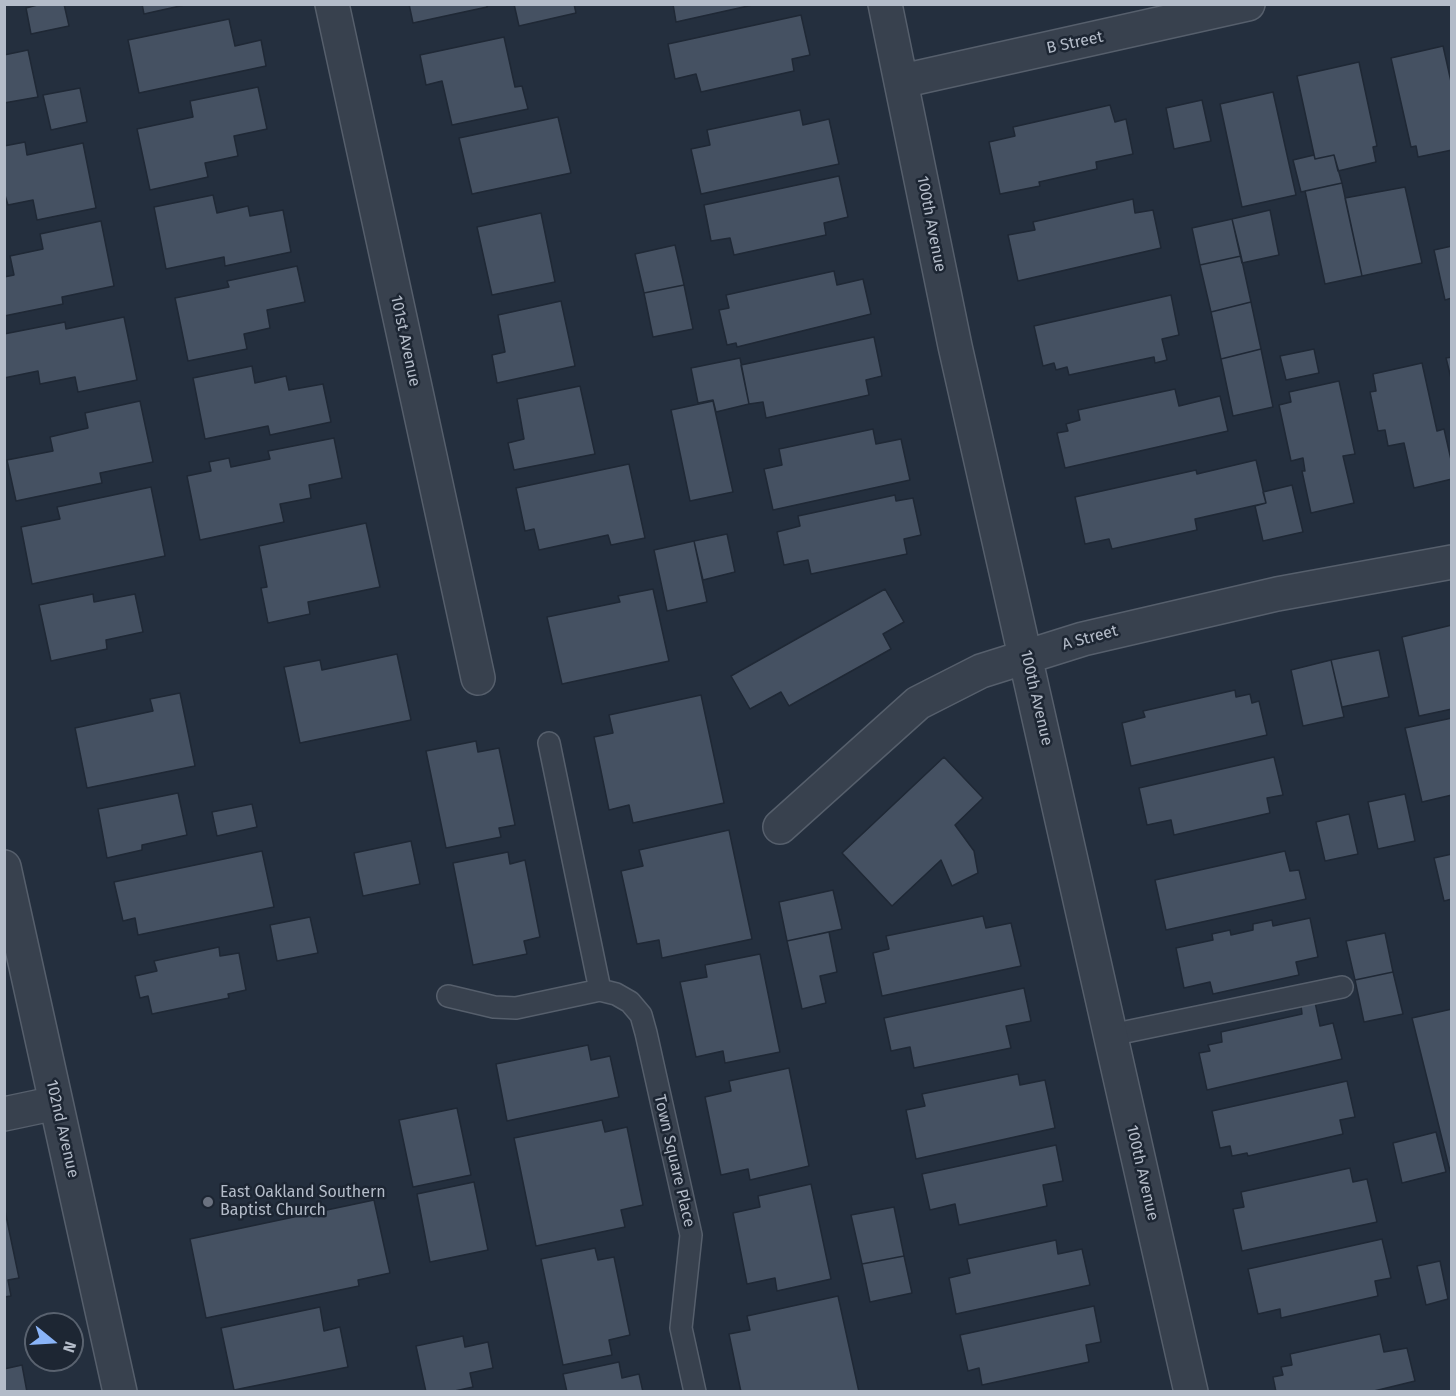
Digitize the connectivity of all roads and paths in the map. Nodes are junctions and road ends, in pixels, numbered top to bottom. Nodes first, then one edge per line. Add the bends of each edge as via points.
1 (332, 4) edge
2 (885, 4) edge
3 (1248, 4) edge
4 (902, 81) junction
5 (1452, 562) edge
6 (1026, 657) junction
7 (478, 678) dead end
8 (549, 743) dead end
9 (780, 827) dead end
10 (4, 867) edge
11 (1341, 987) dead end
12 (600, 990) junction
13 (448, 996) dead end
14 (1111, 1035) junction
15 (56, 1103) junction
16 (4, 1114) edge
17 (120, 1392) edge
18 (694, 1392) edge
19 (1191, 1392) edge

1 - 7 street, 101st Avenue
2 - 4 street, 100th Avenue
3 - 4 street, B Street
4 - 6 street, 100th Avenue via 955,346
5 - 6 street, A Street via 1277,594 1083,639
6 - 9 street, A Street via 981,671 918,703
6 - 14 street, 100th Avenue
8 - 12 lane
10 - 15 street, 102nd Avenue
11 - 14 lane
12 - 13 lane via 516,1008
12 - 18 lane, Town Square Place via 630,1002 641,1016 646,1033 691,1235 681,1328
14 - 19 street, 100th Avenue
15 - 16 street
15 - 17 street, 102nd Avenue

